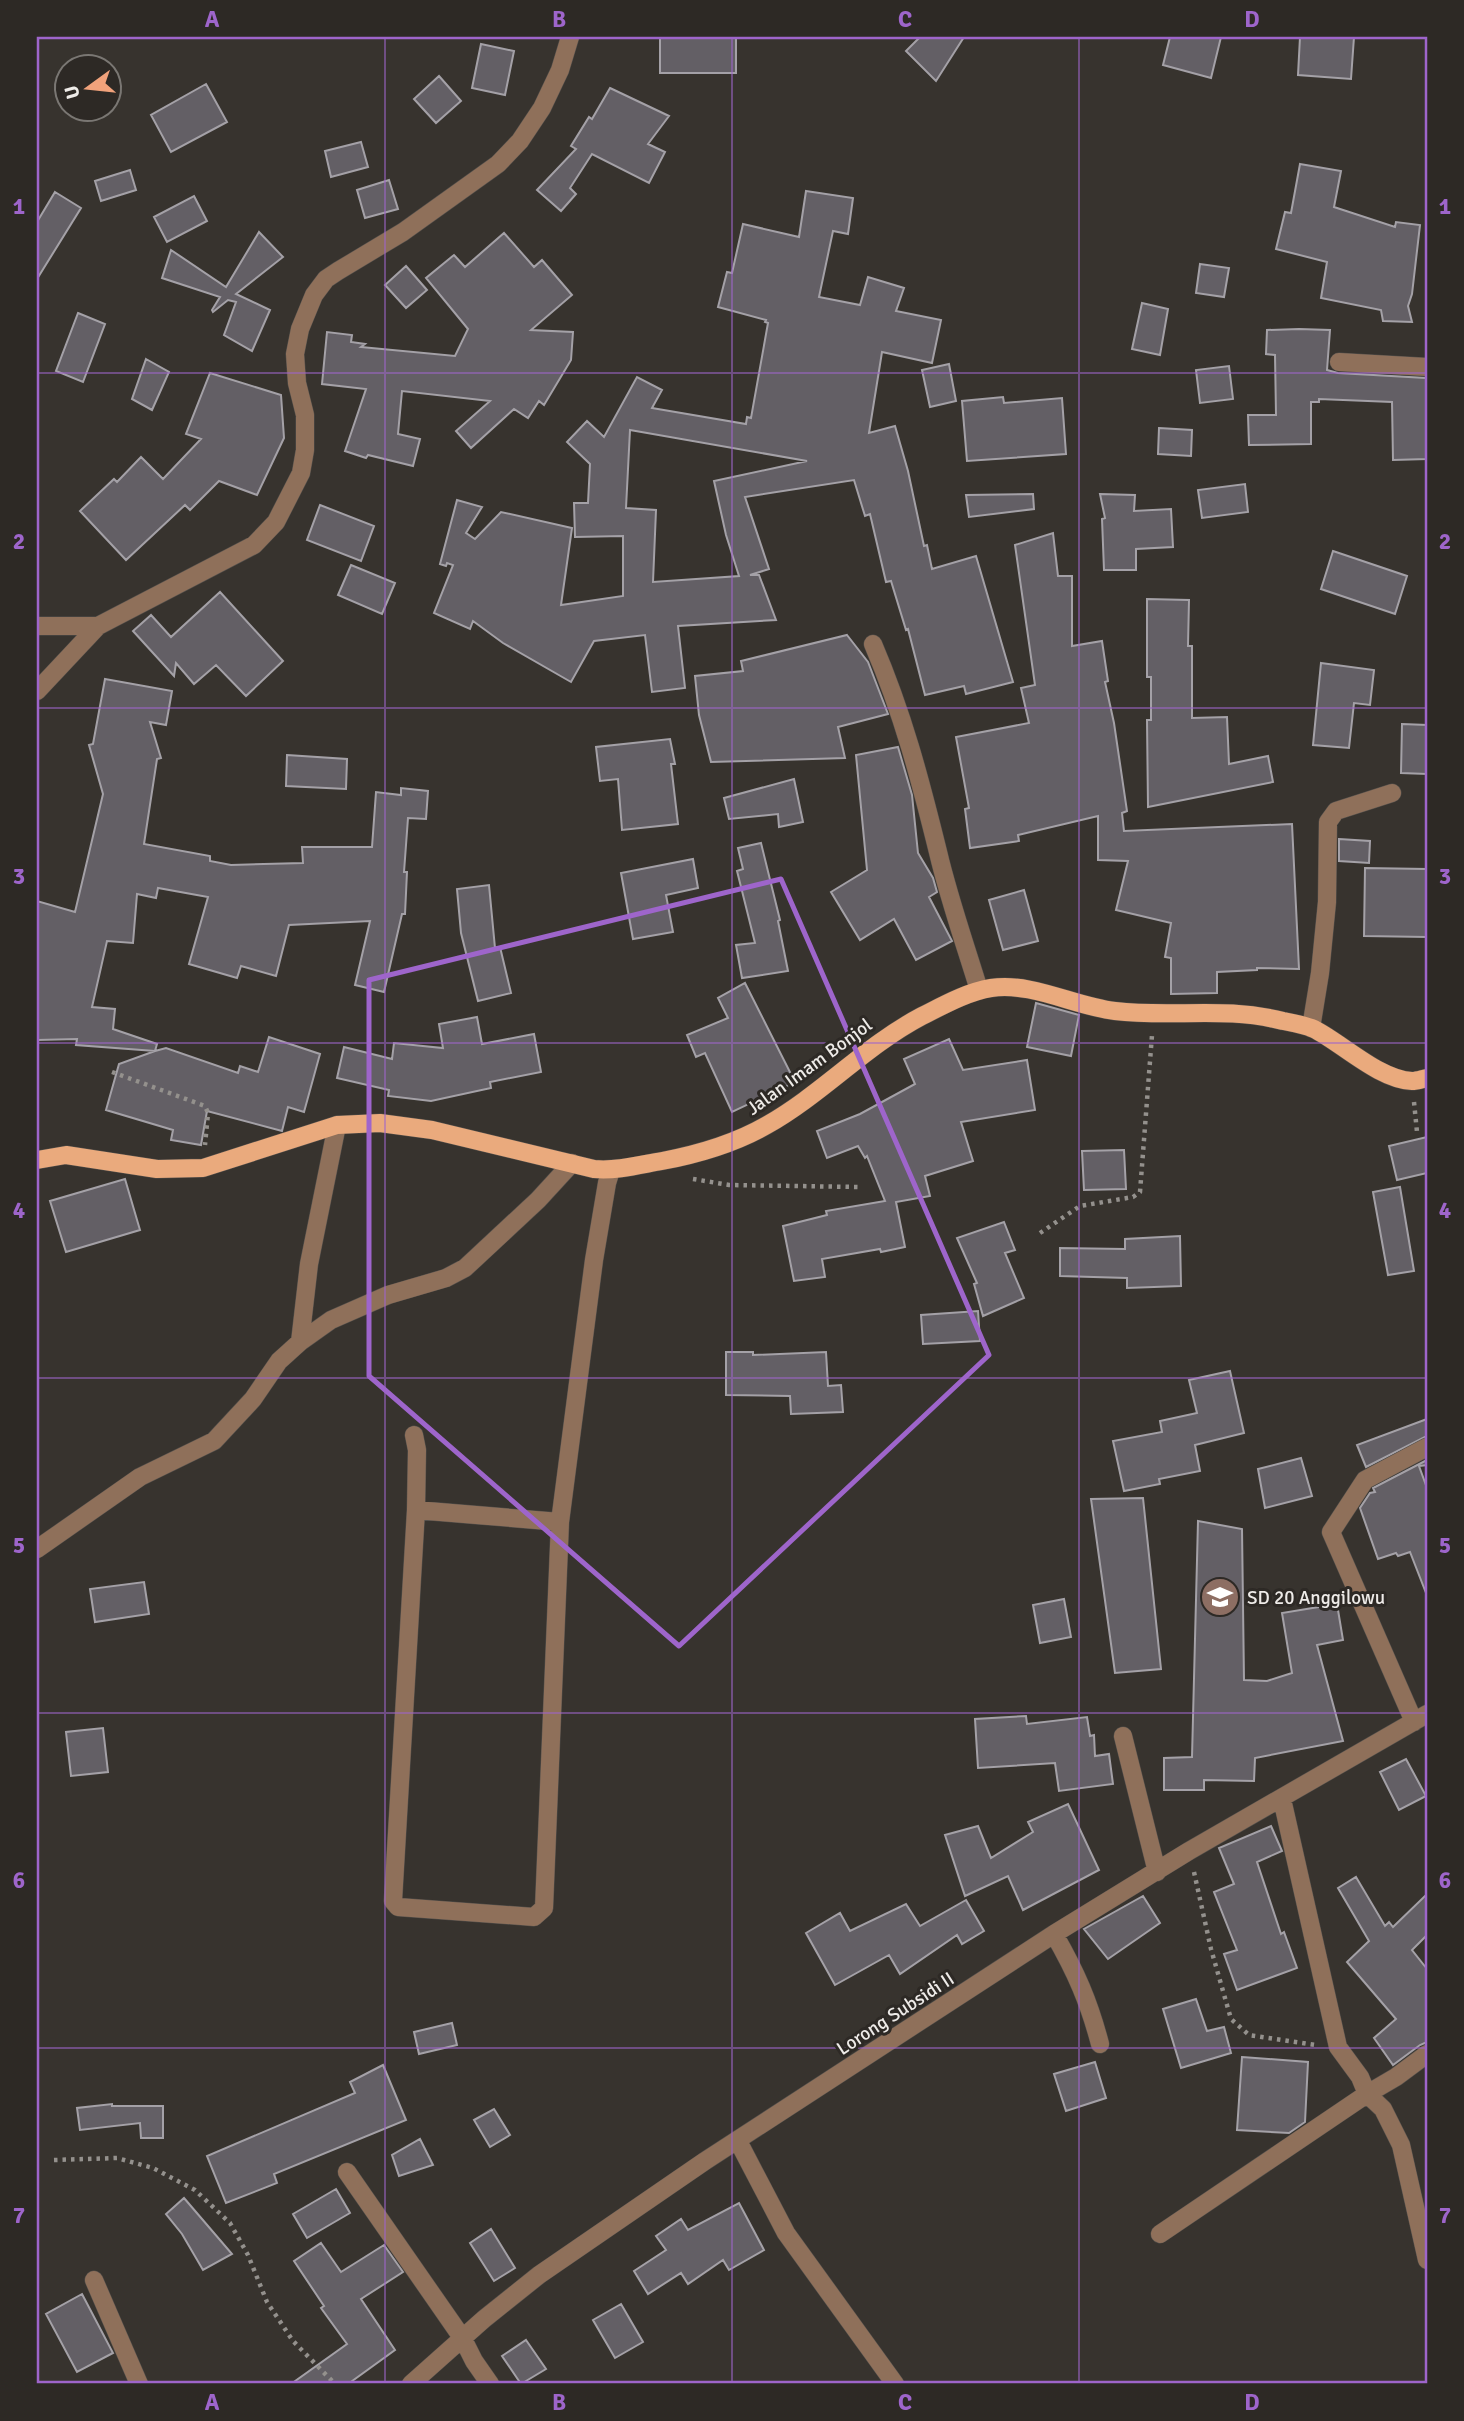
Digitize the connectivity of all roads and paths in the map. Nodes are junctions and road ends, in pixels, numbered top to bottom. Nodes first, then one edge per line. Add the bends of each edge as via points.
1 (570, 37) edge
2 (1339, 362) dead end
3 (1427, 367) edge
4 (37, 626) edge
5 (98, 626) junction
6 (873, 644) dead end
7 (37, 691) edge
8 (1392, 793) dead end
9 (979, 990) junction
10 (1154, 1013) junction
11 (1311, 1028) junction
12 (112, 1072) dead end
13 (1420, 1079) edge
14 (337, 1125) junction
15 (1417, 1132) dead end
16 (37, 1160) edge
17 (572, 1163) junction
18 (203, 1168) junction
19 (611, 1170) junction
20 (692, 1179) dead end
21 (861, 1187) dead end
22 (1040, 1233) dead end
23 (300, 1342) junction
24 (414, 1435) dead end
25 (1427, 1447) edge
26 (416, 1510) junction
27 (560, 1522) junction
28 (37, 1549) edge
29 (1420, 1718) edge
30 (1123, 1736) dead end
31 (1282, 1799) junction
32 (1189, 1851) junction
33 (1157, 1872) junction
34 (1054, 1934) junction
35 (1100, 2044) dead end
36 (1338, 2047) junction
37 (1427, 2054) edge
38 (1367, 2094) junction
39 (738, 2141) junction
40 (54, 2160) dead end
41 (346, 2172) dead end
42 (1160, 2234) dead end
43 (1427, 2260) edge
44 (94, 2280) dead end
45 (463, 2339) junction
46 (139, 2384) edge
47 (335, 2384) edge
48 (411, 2384) edge
49 (490, 2384) edge
50 (895, 2384) edge

1 - 5 street via 542,108 498,164 403,232 326,279 314,295 295,354 296,383 305,415 301,473 276,522 254,545
2 - 3 street
4 - 5 street
5 - 7 street
6 - 9 street via 908,735
8 - 11 street via 1336,811 1328,822 1327,902
9 - 10 main road, Jalan Imam Bonjol via 1032,990 1114,1011
9 - 19 main road, Jalan Imam Bonjol via 892,1032 767,1125 693,1156
10 - 11 main road, Jalan Imam Bonjol via 1227,1012
10 - 22 path via 1140,1192 1080,1206
11 - 13 main road, Jalan Imam Bonjol via 1378,1069 1396,1077
12 - 18 path via 206,1108
13 - 15 path
14 - 17 main road, Jalan Imam Bonjol via 380,1123 432,1130
14 - 18 main road, Jalan Imam Bonjol
14 - 23 street via 309,1264
16 - 18 main road, Jalan Imam Bonjol via 66,1155 157,1169
17 - 19 main road, Jalan Imam Bonjol
17 - 23 street via 465,1268 348,1312
19 - 27 street via 594,1261
20 - 21 path via 729,1185
23 - 28 street via 214,1440 140,1477
24 - 26 street
25 - 29 street via 1365,1480 1331,1532
26 - 27 street
26 - 27 street via 393,1901 398,1906 521,1917 534,1917 544,1908
29 - 31 street, Lorong Subsidi II
30 - 33 street
31 - 32 street, Lorong Subsidi II
31 - 36 street
32 - 33 street, Lorong Subsidi II
32 - 36 path via 1231,2019 1249,2035
33 - 34 street, Lorong Subsidi II
34 - 35 street via 1090,2005
34 - 39 street, Lorong Subsidi II
36 - 38 street
37 - 38 street
38 - 42 street
38 - 43 street via 1383,2109 1401,2145
39 - 45 street, Lorong Subsidi II via 539,2275
39 - 50 street via 786,2233
40 - 47 path via 117,2158 153,2168 195,2190 230,2222 267,2302 293,2341
41 - 45 street
44 - 46 street
45 - 48 street, Lorong Subsidi II
45 - 49 street

